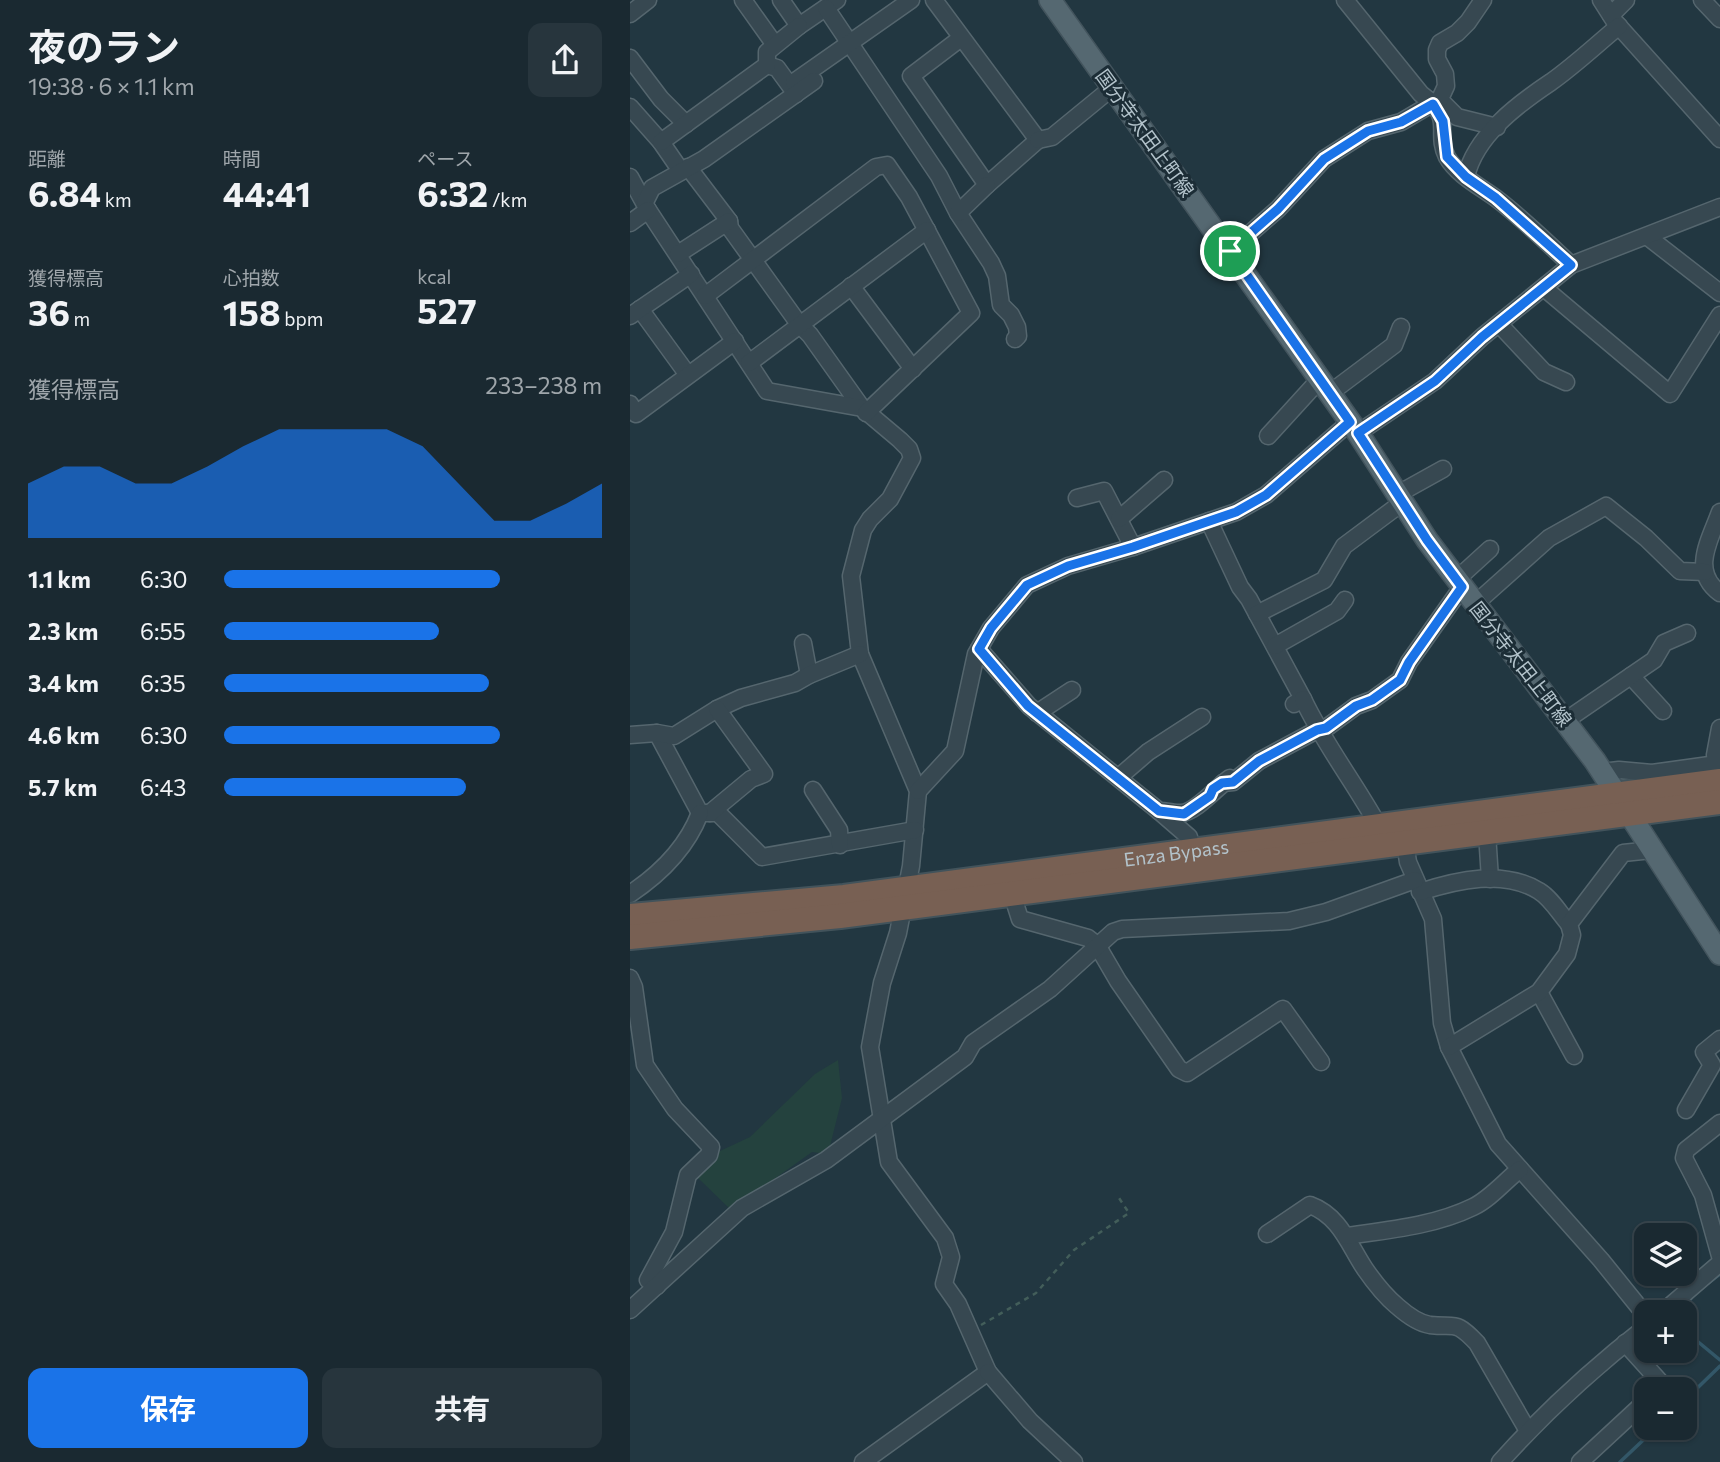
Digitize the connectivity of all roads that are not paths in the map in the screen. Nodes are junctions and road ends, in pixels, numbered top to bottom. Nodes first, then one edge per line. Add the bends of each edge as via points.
1 (648, 0) edge
2 (743, 0) edge
3 (781, 0) edge
4 (911, 0) edge
5 (934, 0) edge
6 (1050, 0) edge
7 (1345, 0) edge
8 (1483, 0) edge
9 (1601, 0) edge
10 (1626, 0) edge
11 (1702, 0) edge
12 (831, 4) edge
13 (630, 14) edge
14 (1720, 19) edge
15 (1615, 21) junction
16 (799, 26) junction
17 (961, 38) junction
18 (850, 43) junction
19 (775, 45) junction
20 (630, 58) edge
21 (767, 65) junction
22 (814, 81) dead end
23 (1113, 87) junction
24 (792, 90) junction
25 (1435, 102) junction
26 (630, 107) edge
27 (686, 124) junction
28 (1497, 127) junction
29 (1720, 139) edge
30 (1038, 141) junction
31 (661, 142) junction
32 (684, 169) junction
33 (630, 177) edge
34 (1466, 177) junction
35 (987, 185) junction
36 (647, 206) junction
37 (1720, 207) edge
38 (958, 213) junction
39 (729, 221) junction
40 (630, 223) edge
41 (927, 230) junction
42 (1648, 237) junction
43 (1230, 251) junction
44 (678, 254) junction
45 (753, 260) junction
46 (1571, 265) junction
47 (691, 274) junction
48 (851, 286) junction
49 (1544, 288) junction
50 (1720, 293) edge
51 (705, 296) junction
52 (635, 313) edge
53 (1720, 315) edge
54 (799, 324) junction
55 (1499, 324) junction
56 (1401, 327) dead end
57 (1015, 339) dead end
58 (735, 341) junction
59 (749, 363) junction
60 (913, 369) junction
61 (688, 376) junction
62 (1566, 382) dead end
63 (1325, 386) junction
64 (630, 404) edge
65 (864, 411) junction
66 (1354, 428) junction
67 (1268, 436) dead end
68 (1443, 468) dead end
69 (1163, 488) dead end
70 (1077, 498) dead end
71 (1400, 498) junction
72 (1720, 512) edge
73 (1119, 519) junction
74 (1209, 521) junction
75 (1133, 547) junction
76 (1490, 549) dead end
77 (1705, 572) junction
78 (1459, 583) junction
79 (1720, 593) edge
80 (1345, 600) dead end
81 (1475, 604) junction
82 (1257, 614) junction
83 (1687, 633) dead end
84 (803, 643) dead end
85 (1275, 646) junction
86 (979, 649) junction
87 (860, 654) junction
88 (809, 675) junction
89 (1631, 676) junction
90 (1072, 690) dead end
91 (717, 709) junction
92 (1663, 711) dead end
93 (1037, 713) junction
94 (1202, 717) dead end
95 (1564, 721) junction
96 (1720, 728) edge
97 (1317, 730) junction
98 (657, 733) junction
99 (630, 735) edge
100 (1719, 770) edge
101 (1602, 772) junction
102 (1119, 777) junction
103 (813, 790) dead end
104 (918, 790) junction
105 (1720, 802) edge
106 (1623, 804) junction
107 (1159, 811) junction
108 (705, 813) junction
109 (1379, 827) junction
110 (915, 830) junction
111 (1487, 833) junction
112 (1405, 843) junction
113 (840, 845) junction
114 (1652, 850) junction
115 (1192, 851) junction
116 (1490, 878) junction
117 (1418, 886) junction
118 (630, 894) edge
119 (1012, 894) junction
120 (903, 899) junction
121 (630, 916) edge
122 (1569, 924) junction
123 (630, 937) edge
124 (1097, 945) junction
125 (1720, 954) edge
126 (630, 978) edge
127 (1539, 992) junction
128 (1720, 1039) edge
129 (1449, 1046) junction
130 (1574, 1056) dead end
131 (1321, 1062) dead end
132 (1686, 1110) dead end
133 (882, 1119) junction
134 (1720, 1123) edge
135 (1520, 1170) junction
136 (1267, 1234) dead end
137 (1346, 1236) junction
138 (1720, 1256) edge
139 (1720, 1263) edge
140 (657, 1286) junction
141 (1677, 1300) edge
142 (1634, 1301) edge
143 (630, 1310) edge
144 (1634, 1336) edge
145 (1625, 1343) junction
146 (988, 1372) junction
147 (1656, 1377) edge
148 (1634, 1413) edge
149 (1528, 1431) junction
150 (863, 1462) edge
151 (1074, 1462) edge
152 (1501, 1462) edge
153 (1580, 1462) edge

1 - 13 street
2 - 19 street
3 - 16 street
4 - 18 street
5 - 17 street
6 - 23 main road, 国分寺太田上町線
7 - 25 street via 1421,94
8 - 25 street via 1468,22 1440,43 1437,59 1446,86
9 - 15 street
10 - 15 street
11 - 14 street
12 - 16 street
12 - 18 street
15 - 28 street
15 - 29 street
16 - 19 street
17 - 30 street
17 - 35 street via 911,76
18 - 24 street
18 - 38 street via 939,176
19 - 21 street via 766,52
20 - 27 street
21 - 24 street via 777,68
21 - 27 street
22 - 24 street
23 - 30 street via 1052,138
23 - 43 main road, 国分寺太田上町線
24 - 32 street via 704,159
25 - 28 street via 1457,117
25 - 34 street via 1443,121 1447,157
25 - 43 street via 1401,122 1368,131 1324,159 1278,209
26 - 31 street
27 - 31 street
28 - 34 street via 1475,152
30 - 35 street
31 - 32 street
32 - 36 street via 652,188
32 - 39 street
33 - 36 street
34 - 46 street
35 - 38 street
36 - 40 street
36 - 44 street
37 - 42 street
38 - 57 street via 997,276 1002,305 1017,327
39 - 44 street
39 - 45 street
41 - 45 street via 887,165 876,167
41 - 48 street
41 - 60 street via 971,313
42 - 46 street
42 - 50 street
43 - 63 main road, 国分寺太田上町線
44 - 47 street
45 - 51 street
45 - 54 street
46 - 49 street
47 - 51 street
47 - 52 street
48 - 54 street
48 - 60 street
49 - 53 street via 1670,394
49 - 55 street
51 - 58 street
52 - 61 street
54 - 59 street
54 - 65 street
55 - 62 street via 1544,372
55 - 66 street via 1435,381
56 - 63 street via 1394,345
58 - 59 street
58 - 61 street
59 - 65 street via 767,391
60 - 65 street
61 - 64 street via 636,414
63 - 66 main road, 国分寺太田上町線
63 - 67 street
65 - 87 street via 900,440 912,458 890,499 870,519 857,547 851,576
66 - 71 main road, 国分寺太田上町線
66 - 74 street via 1266,495
68 - 71 street
69 - 73 street
70 - 73 street via 1104,491
71 - 78 main road, 国分寺太田上町線
71 - 82 street via 1344,546 1324,580
72 - 77 street via 1702,561
73 - 75 street
74 - 75 street
74 - 82 street
75 - 86 street via 1068,566 1027,585
76 - 78 street
77 - 79 street via 1707,582
77 - 81 street via 1680,571 1606,506 1549,538
78 - 81 main road, 国分寺太田上町線
78 - 97 street via 1400,680
80 - 85 street via 1337,611
81 - 95 main road, 国分寺太田上町線
82 - 85 street
83 - 89 street via 1664,643 1654,660
84 - 88 street
85 - 97 street
86 - 93 street
86 - 104 street via 955,751
87 - 88 street
87 - 104 street
88 - 91 street
89 - 92 street
89 - 95 street
90 - 93 street
91 - 98 street via 674,736
91 - 108 street via 764,774
93 - 102 street
94 - 102 street
95 - 101 main road, 国分寺太田上町線
96 - 100 street via 1714,755
97 - 107 street via 1259,761 1233,782 1226,780 1184,814
97 - 109 street
98 - 99 street
98 - 108 street
100 - 101 street
100 - 106 highway, Enza Bypass
101 - 106 main road, 国分寺太田上町線
102 - 107 street
103 - 113 street via 839,830
104 - 110 street
105 - 106 highway, Enza Bypass
106 - 109 highway, Enza Bypass
106 - 111 highway, Enza Bypass
106 - 114 main road, 国分寺太田上町線
107 - 115 street via 1189,837
108 - 113 street via 718,813 762,857
108 - 118 street via 669,863
109 - 115 highway, Enza Bypass
110 - 113 street
110 - 120 street
111 - 112 highway, Enza Bypass
111 - 116 street
112 - 117 street
112 - 119 highway, Enza Bypass
114 - 122 street via 1623,853
114 - 125 main road, 国分寺太田上町線
115 - 120 highway, Enza Bypass
116 - 117 street
116 - 122 street via 1541,892
117 - 124 street via 1289,921 1122,929
117 - 129 street via 1433,919 1442,1023
119 - 120 highway, Enza Bypass
119 - 124 street via 1020,919 1088,938
120 - 121 highway, Enza Bypass via 844,897
120 - 123 highway, Enza Bypass
120 - 133 street via 870,1047
122 - 127 street via 1572,935 1567,954
124 - 131 street via 1179,1069 1187,1073 1283,1009
124 - 133 street via 1050,989 973,1043 965,1056
126 - 140 street via 645,1065 675,1109 710,1147 709,1155 688,1175 674,1232 648,1280
127 - 129 street
127 - 130 street
128 - 132 street via 1704,1052 1712,1065
129 - 135 street via 1498,1144
133 - 140 street via 826,1160 742,1208
133 - 146 street via 889,1162 945,1238 951,1256 944,1284 958,1304
134 - 138 street via 1686,1150 1684,1158 1703,1195
135 - 137 street via 1475,1206 1408,1227
135 - 142 street
136 - 137 street via 1310,1205 1327,1215
137 - 149 street via 1366,1270 1397,1306 1417,1321 1452,1324 1477,1343
139 - 141 street
140 - 143 street
144 - 145 street
145 - 147 street
145 - 149 street
146 - 150 street
146 - 151 street
148 - 153 street
149 - 152 street

